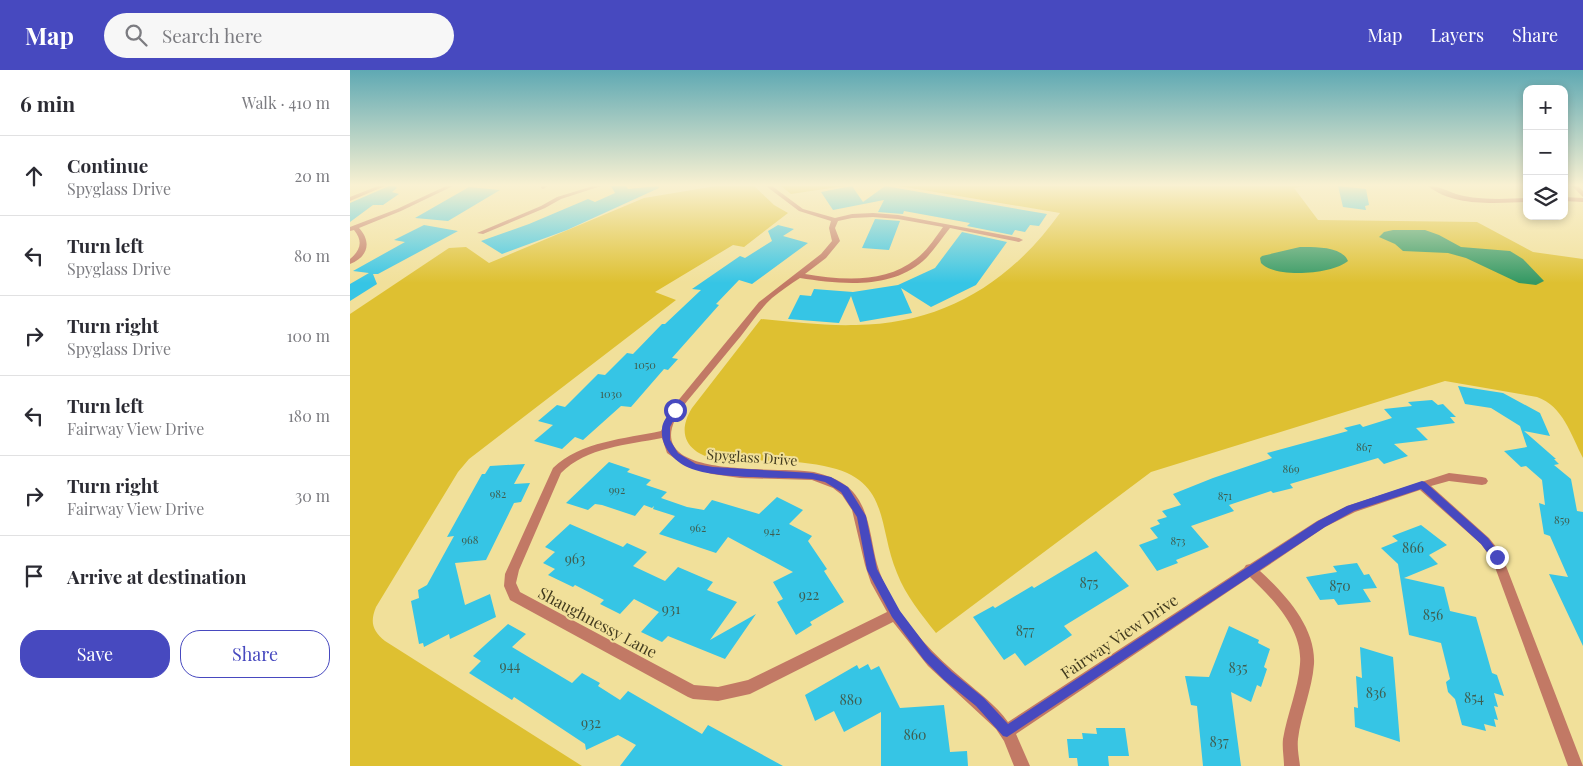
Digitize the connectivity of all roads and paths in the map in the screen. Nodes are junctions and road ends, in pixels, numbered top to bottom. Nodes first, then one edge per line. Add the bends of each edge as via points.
1 (377, 218) edge
2 (516, 218) edge
3 (830, 218) edge
4 (840, 218) edge
5 (901, 218) edge
6 (835, 220) junction
7 (947, 227) junction
8 (353, 228) edge
9 (481, 233) dead end
10 (1019, 240) dead end
11 (350, 262) edge
12 (796, 275) junction
13 (665, 434) junction
14 (1482, 481) dead end
15 (1422, 485) junction
16 (1250, 569) junction
17 (896, 614) junction
18 (1007, 731) junction
19 (1022, 766) edge
20 (1292, 766) edge
21 (1576, 766) edge

1 - 8 street
2 - 9 street
3 - 6 street
4 - 6 street
5 - 7 street
6 - 12 street via 832,226 835,244
7 - 10 street
7 - 12 street via 920,260 897,272 872,279 845,281
8 - 11 street via 364,238 365,248
12 - 13 street via 767,298 675,410
13 - 17 street, Spyglass Drive via 675,456 694,467 812,476 844,489 862,516 872,570
13 - 17 street, Shaughnessy Lane via 586,452 565,462 557,471 509,580 515,596 693,692 704,694 750,687
14 - 15 street, Fairway View Drive via 1449,477
15 - 16 street, Fairway View Drive via 1344,512
15 - 21 street via 1485,541 1497,557
16 - 18 street, Fairway View Drive
16 - 20 street via 1283,602 1298,625 1307,654 1290,741
17 - 18 street, Spyglass Drive via 928,656
18 - 19 street, Spyglass Drive

